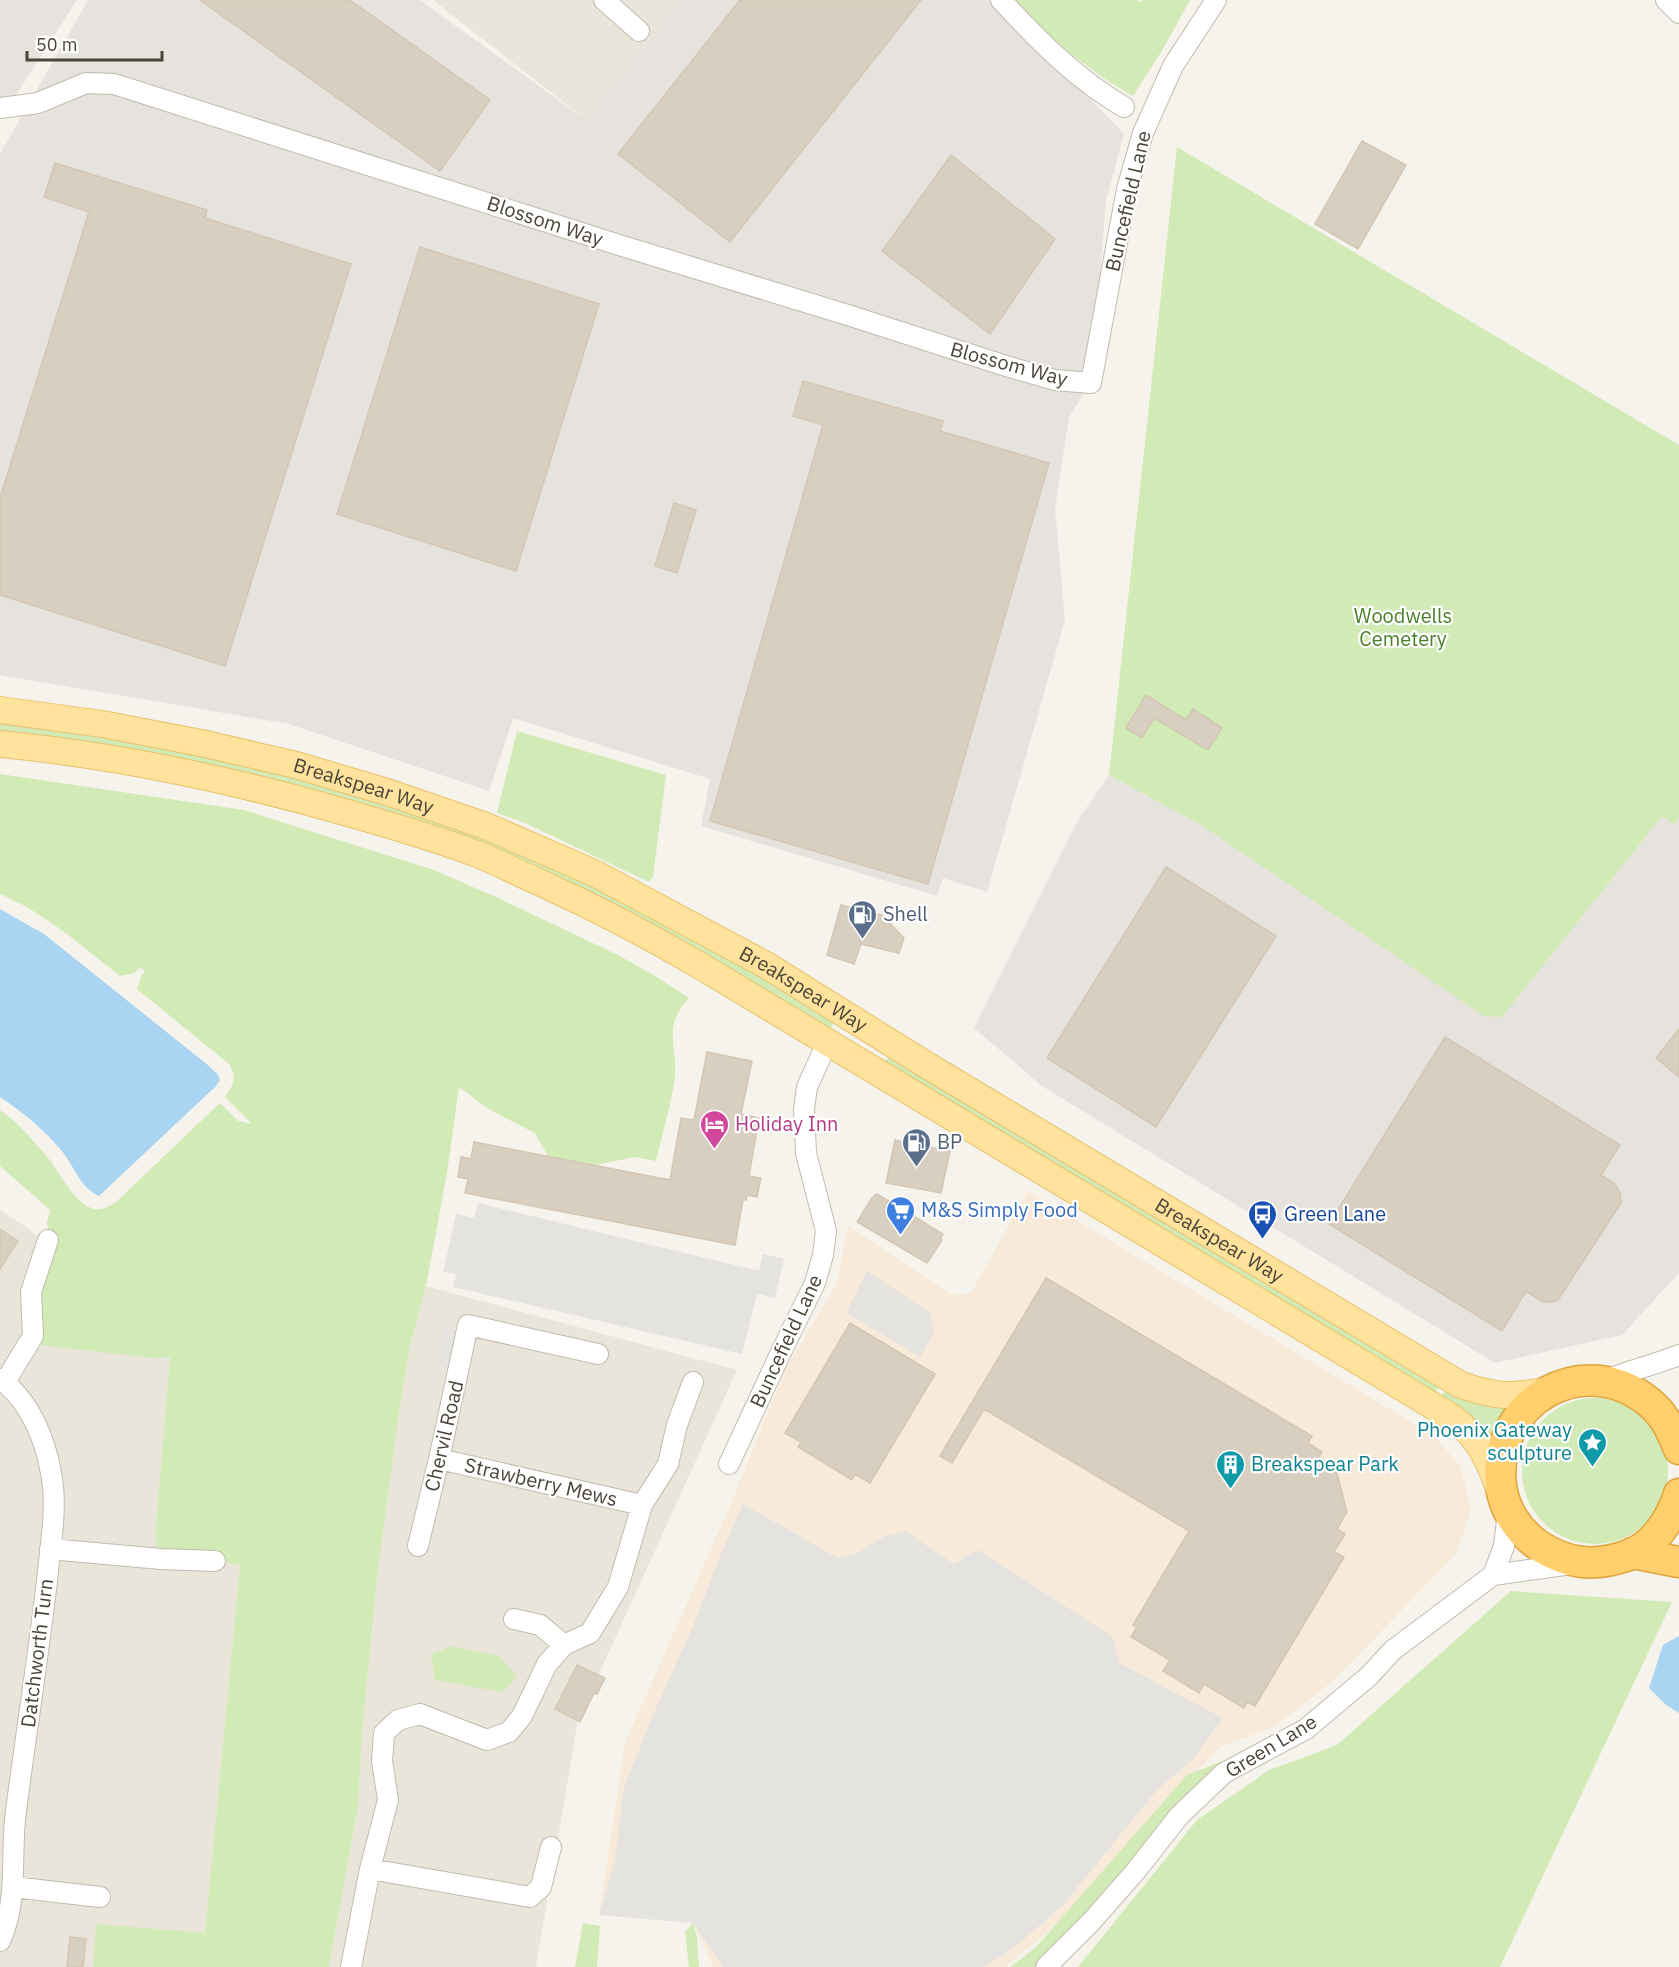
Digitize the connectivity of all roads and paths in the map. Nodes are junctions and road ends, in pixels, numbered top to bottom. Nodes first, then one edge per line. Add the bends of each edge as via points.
1 (604, 0) edge
2 (1001, 0) edge
3 (1216, 0) edge
4 (1666, 0) edge
5 (1679, 14) edge
6 (639, 31) dead end
7 (1124, 107) dead end
8 (0, 108) edge
9 (1091, 383) joint
10 (0, 710) edge
11 (0, 744) edge
12 (828, 1041) junction
13 (48, 1240) dead end
14 (598, 1354) dead end
15 (1679, 1355) edge
16 (2, 1381) edge
17 (693, 1382) dead end
18 (1604, 1382) junction
19 (1551, 1390) junction
20 (1679, 1448) edge
21 (439, 1459) junction
22 (729, 1464) dead end
23 (1679, 1494) edge
24 (1505, 1503) junction
25 (642, 1505) junction
26 (418, 1546) dead end
27 (50, 1549) junction
28 (1632, 1553) junction
29 (215, 1561) dead end
30 (1679, 1562) edge
31 (1584, 1563) junction
32 (1493, 1575) junction
33 (514, 1619) dead end
34 (564, 1645) junction
35 (8, 1814) edge
36 (551, 1847) dead end
37 (370, 1869) junction
38 (13, 1887) junction
39 (100, 1897) dead end
40 (0, 1941) edge
41 (351, 1967) edge
42 (1046, 1967) edge

1 - 6 street
2 - 7 street via 1089,85
3 - 9 street, Buncefield Lane via 1173,66 1143,133 1125,199
4 - 5 street
8 - 9 street, Blossom Way via 38,103 86,83 114,84 1006,366 1055,380
10 - 19 main road, Breakspear Way via 201,742 296,765 497,831 596,874 766,965 1461,1385 1502,1396
11 - 12 main road, Breakspear Way via 96,755 195,773 384,823 477,854 646,933
12 - 22 street, Buncefield Lane via 807,1087 804,1109 806,1153 826,1231 823,1255 815,1283
12 - 24 main road, Breakspear Way via 1453,1418 1483,1449
13 - 16 street via 31,1292 33,1336
14 - 21 street, Chervil Road via 468,1325
15 - 18 street
16 - 27 street, Datchworth Turn via 30,1413 46,1453 53,1498
17 - 25 street via 668,1464
18 - 19 highway via 1576,1382
18 - 20 highway via 1629,1389 1651,1404 1668,1424
19 - 24 highway via 1530,1403 1514,1422 1503,1445 1499,1469
21 - 25 street, Strawberry Mews
21 - 26 street, Chervil Road
23 - 28 highway via 1664,1527
24 - 31 highway via 1527,1538 1553,1555
24 - 32 street via 1504,1546
25 - 34 street via 618,1587 590,1633
27 - 29 street
27 - 35 street, Datchworth Turn via 39,1650
28 - 30 highway
28 - 31 highway via 1609,1562
31 - 32 street, Green Lane
32 - 42 street, Green Lane via 1393,1650 1369,1676 1306,1729 1224,1773 1179,1816 1135,1872
33 - 34 street via 540,1625
34 - 37 street via 547,1664 522,1716 509,1732 487,1740 420,1714 398,1720 384,1733 382,1761 388,1800
35 - 38 street, Datchworth Turn
36 - 37 street via 541,1887 530,1897
37 - 41 street
38 - 39 street
38 - 40 street, Datchworth Turn

